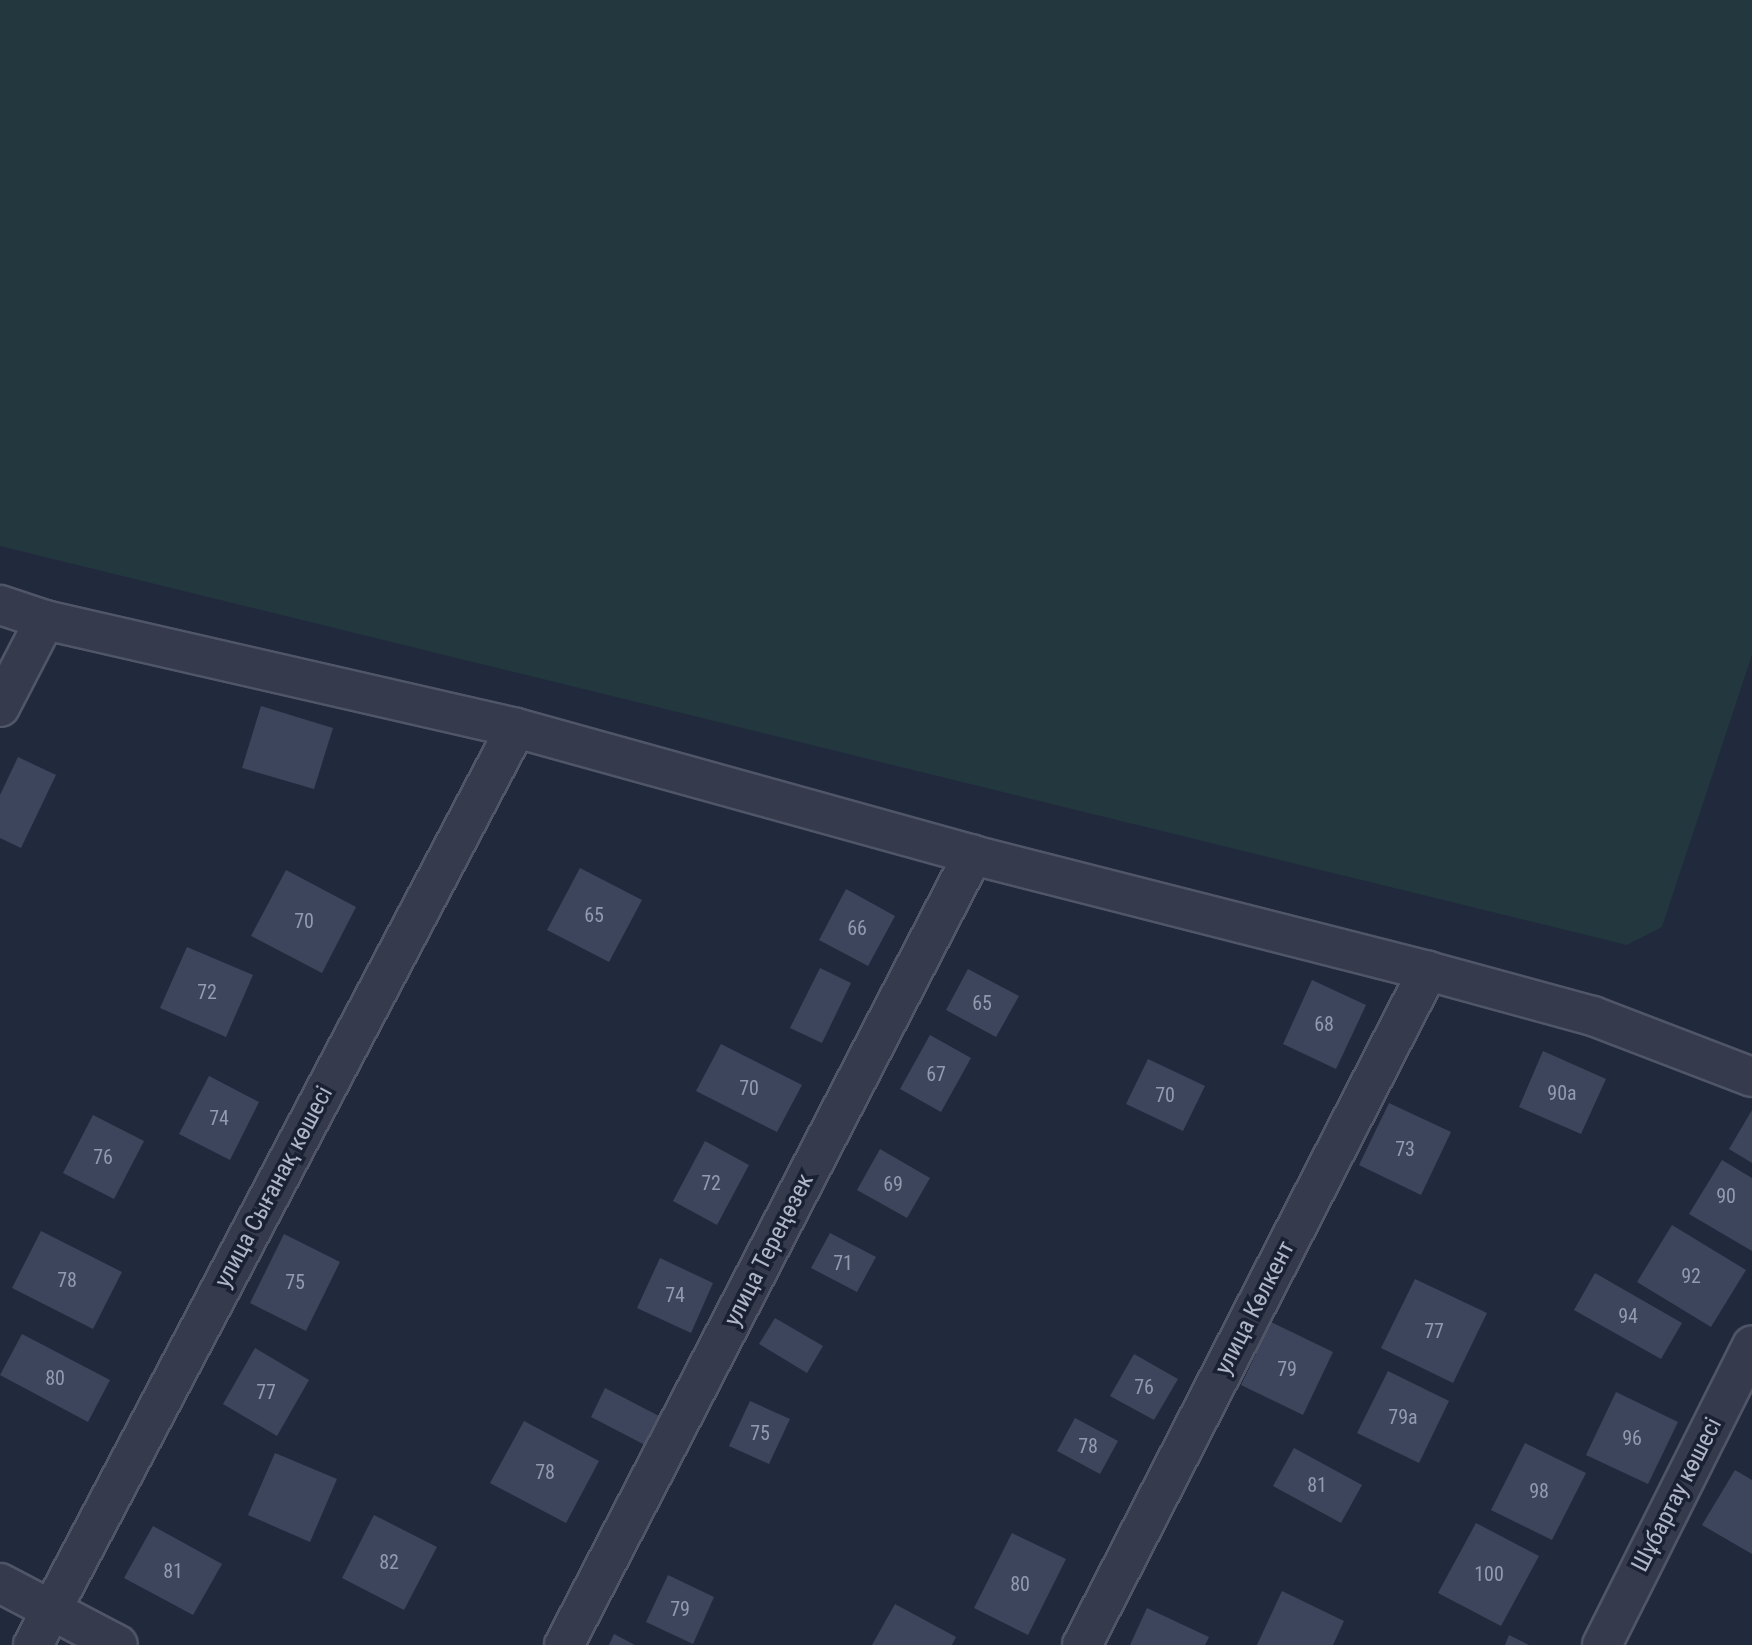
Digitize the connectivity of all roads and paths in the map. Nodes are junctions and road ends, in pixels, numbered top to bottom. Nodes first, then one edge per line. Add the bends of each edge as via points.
1 (0, 605) edge
2 (45, 620) junction
3 (0, 707) edge
4 (516, 728) junction
5 (973, 855) junction
6 (1428, 971) junction
7 (1752, 1077) edge
8 (1752, 1345) edge
9 (0, 1583) edge
10 (51, 1610) junction
11 (33, 1645) edge
12 (118, 1645) edge
13 (564, 1645) edge
14 (1082, 1645) edge
15 (1602, 1645) edge

1 - 2 street
2 - 3 street
2 - 4 street
4 - 5 street
4 - 10 street, улица Сығанақ көшесі
5 - 6 street
5 - 13 street, улица Тереңөзек
6 - 7 street via 1593,1016
6 - 14 street, улица Көлкент
8 - 15 street, Шұбартау көшесі
9 - 10 street
10 - 11 street, улица Сығанақ көшесі
10 - 12 street

